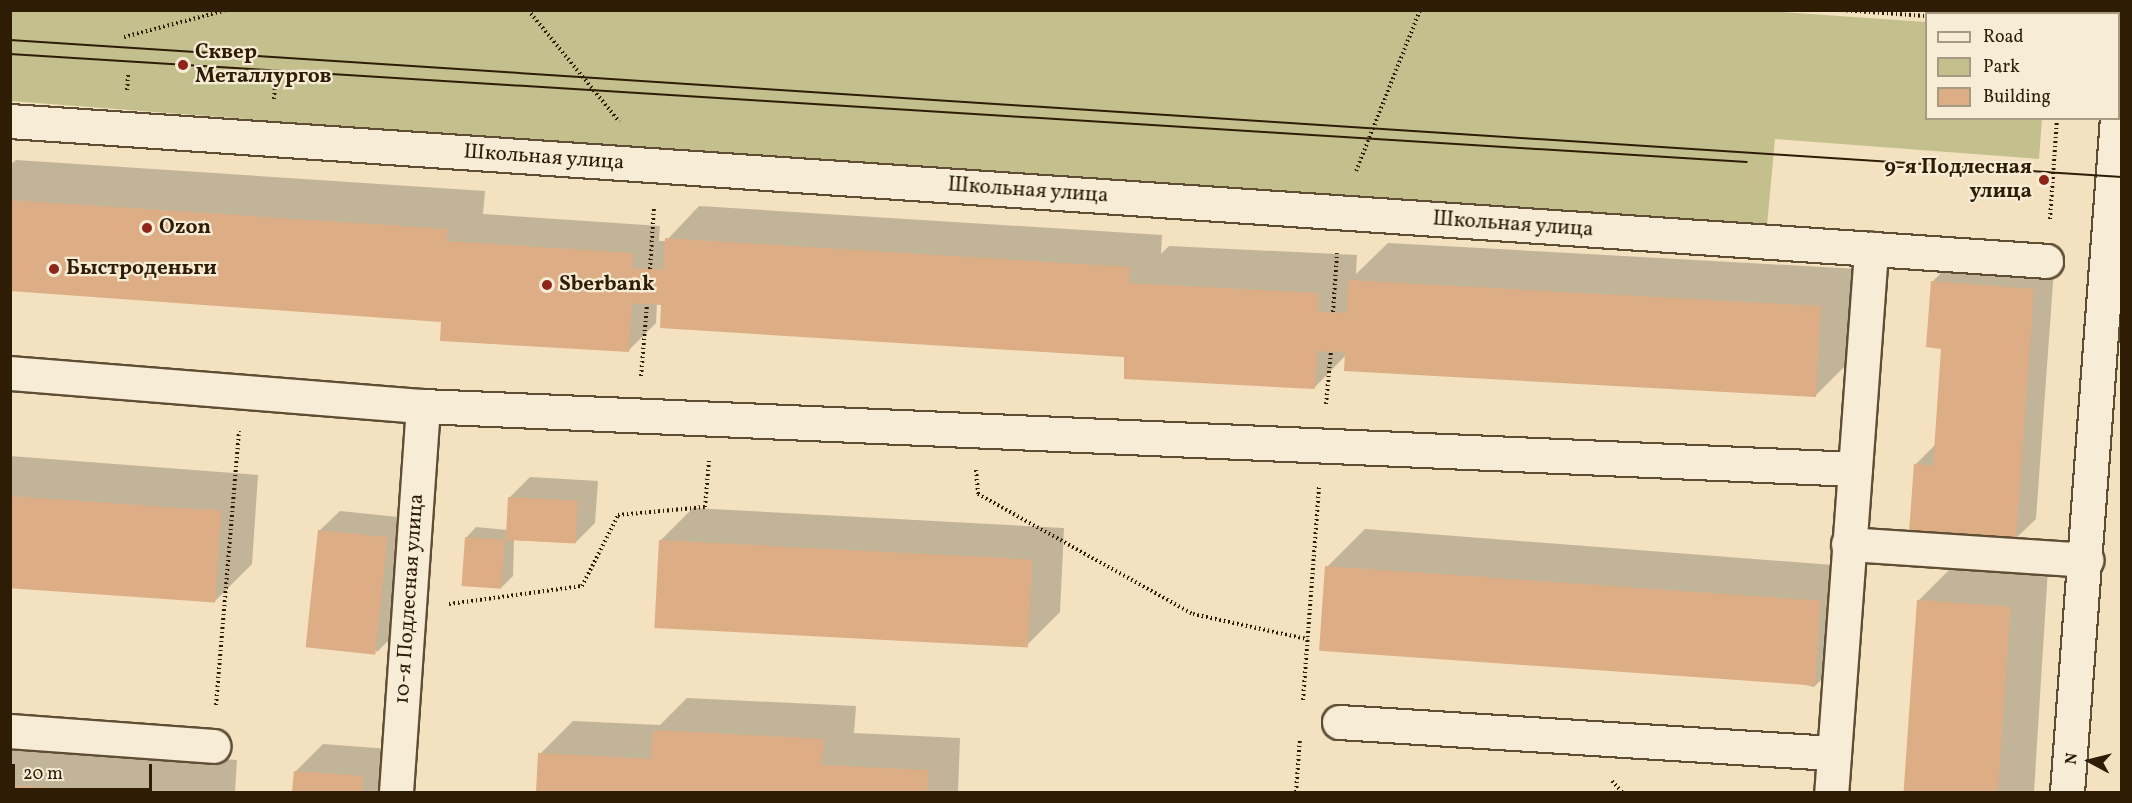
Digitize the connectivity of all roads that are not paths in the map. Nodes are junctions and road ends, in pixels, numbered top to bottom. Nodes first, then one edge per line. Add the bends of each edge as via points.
1 (10, 121) edge
2 (2118, 134) edge
3 (1871, 249) junction
4 (2046, 261) road end
5 (10, 373) edge
6 (423, 406) junction
7 (1855, 469) junction
8 (1848, 544) junction
9 (2086, 560) junction
10 (1339, 722) dead end
11 (10, 731) edge
12 (213, 746) road end
13 (1834, 753) junction
14 (396, 792) edge
15 (1831, 792) edge
16 (2067, 792) edge

1 - 3 street, Школьная улица
2 - 9 street
3 - 4 street, Школьная улица
3 - 7 street
5 - 6 street
6 - 7 street
6 - 14 street, 10-я Подлесная улица
7 - 8 street
8 - 9 street
8 - 13 street
9 - 16 street
10 - 13 street
11 - 12 street
13 - 15 street

